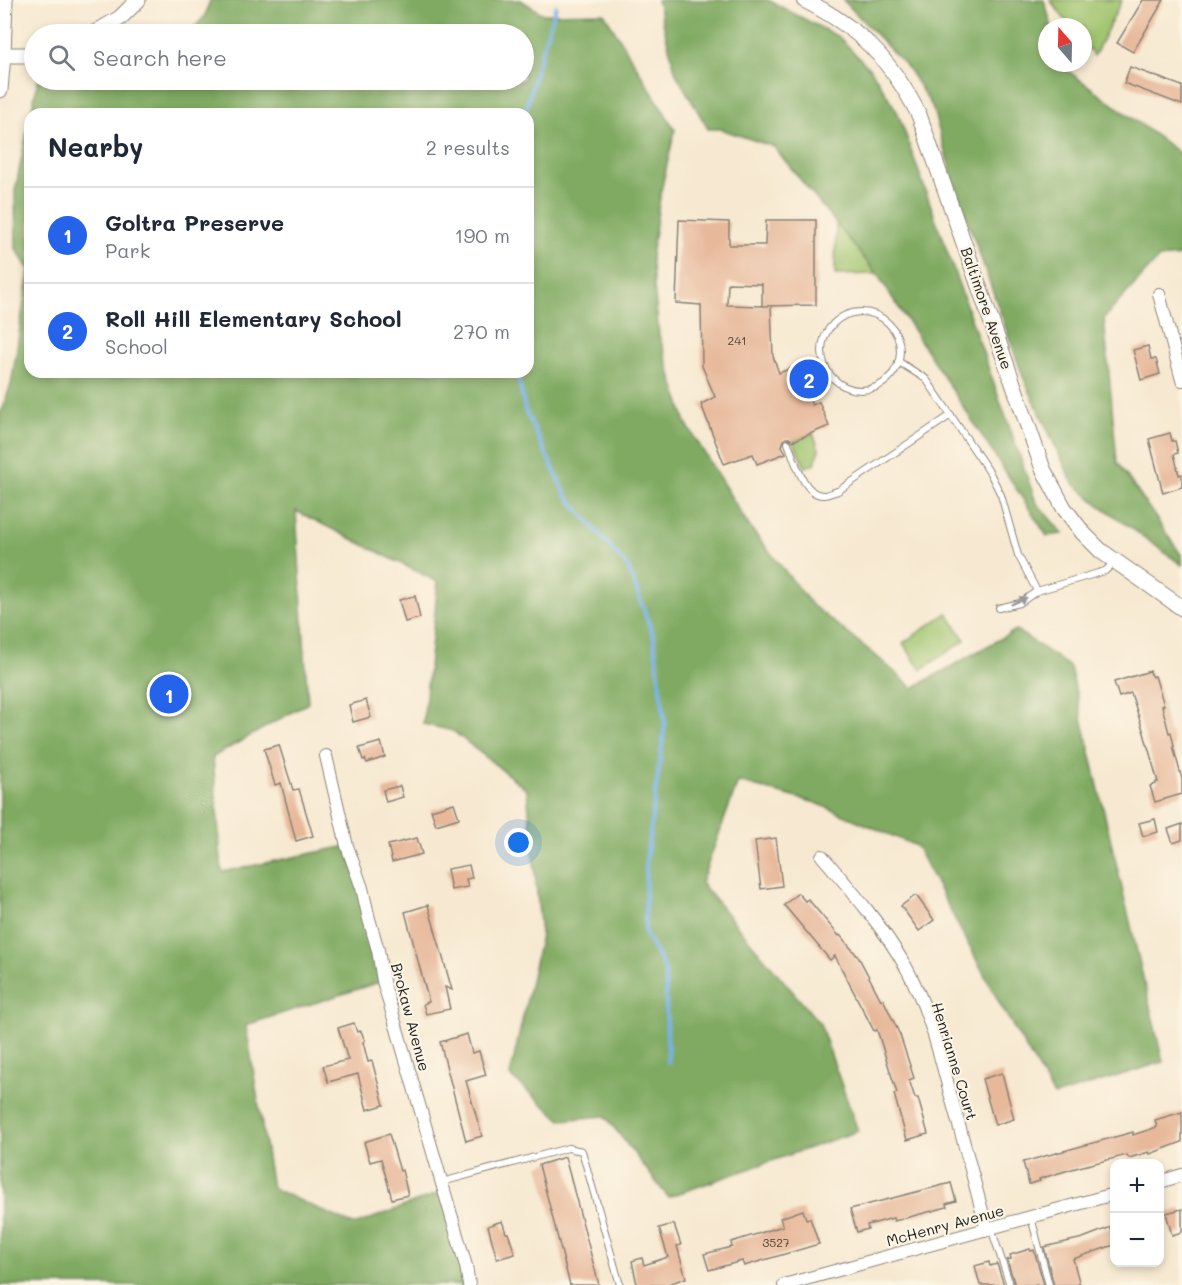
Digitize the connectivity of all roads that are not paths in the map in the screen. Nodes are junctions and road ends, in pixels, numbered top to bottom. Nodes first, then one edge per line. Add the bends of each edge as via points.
1 (4, 0) edge
2 (138, 0) edge
3 (804, 0) edge
4 (110, 24) edge
5 (3, 55) junction
6 (24, 55) edge
7 (0, 90) edge
8 (1159, 294) dead end
9 (899, 362) junction
10 (1182, 381) edge
11 (951, 415) junction
12 (788, 443) dead end
13 (1116, 561) junction
14 (1037, 591) junction
15 (999, 608) dead end
16 (1182, 608) edge
17 (326, 756) dead end
18 (822, 856) dead end
19 (1182, 1175) edge
20 (1164, 1181) edge
21 (442, 1182) junction
22 (1110, 1195) edge
23 (1031, 1217) junction
24 (989, 1229) junction
25 (469, 1285) edge
26 (620, 1285) edge
27 (784, 1285) edge
28 (1010, 1285) edge
29 (1049, 1285) edge

1 - 5 street
2 - 4 street
3 - 13 street, Baltimore Avenue via 859,34 894,71 907,93 919,116 1043,470 1083,533
5 - 6 street
5 - 7 street
8 - 10 street
9 - 9 lane via 898,335 879,316 854,312 841,317 824,336 823,363 843,386 863,390 883,384
9 - 11 lane via 926,379
11 - 12 lane via 838,491 823,495 806,486
11 - 14 lane via 1001,495 1018,555
13 - 14 lane via 1105,571
13 - 16 street, Baltimore Avenue
15 -> 14 lane via 1020,603
17 - 21 street, Brokaw Avenue via 383,981
18 - 24 street, Henrianne Court via 888,938 921,998
19 - 20 street
21 - 25 street, Brokaw Avenue
21 - 26 lane via 568,1148 582,1151
22 - 23 street, McHenry Avenue
23 - 24 street, McHenry Avenue
23 - 29 lane
24 - 27 street, McHenry Avenue
24 - 28 lane

